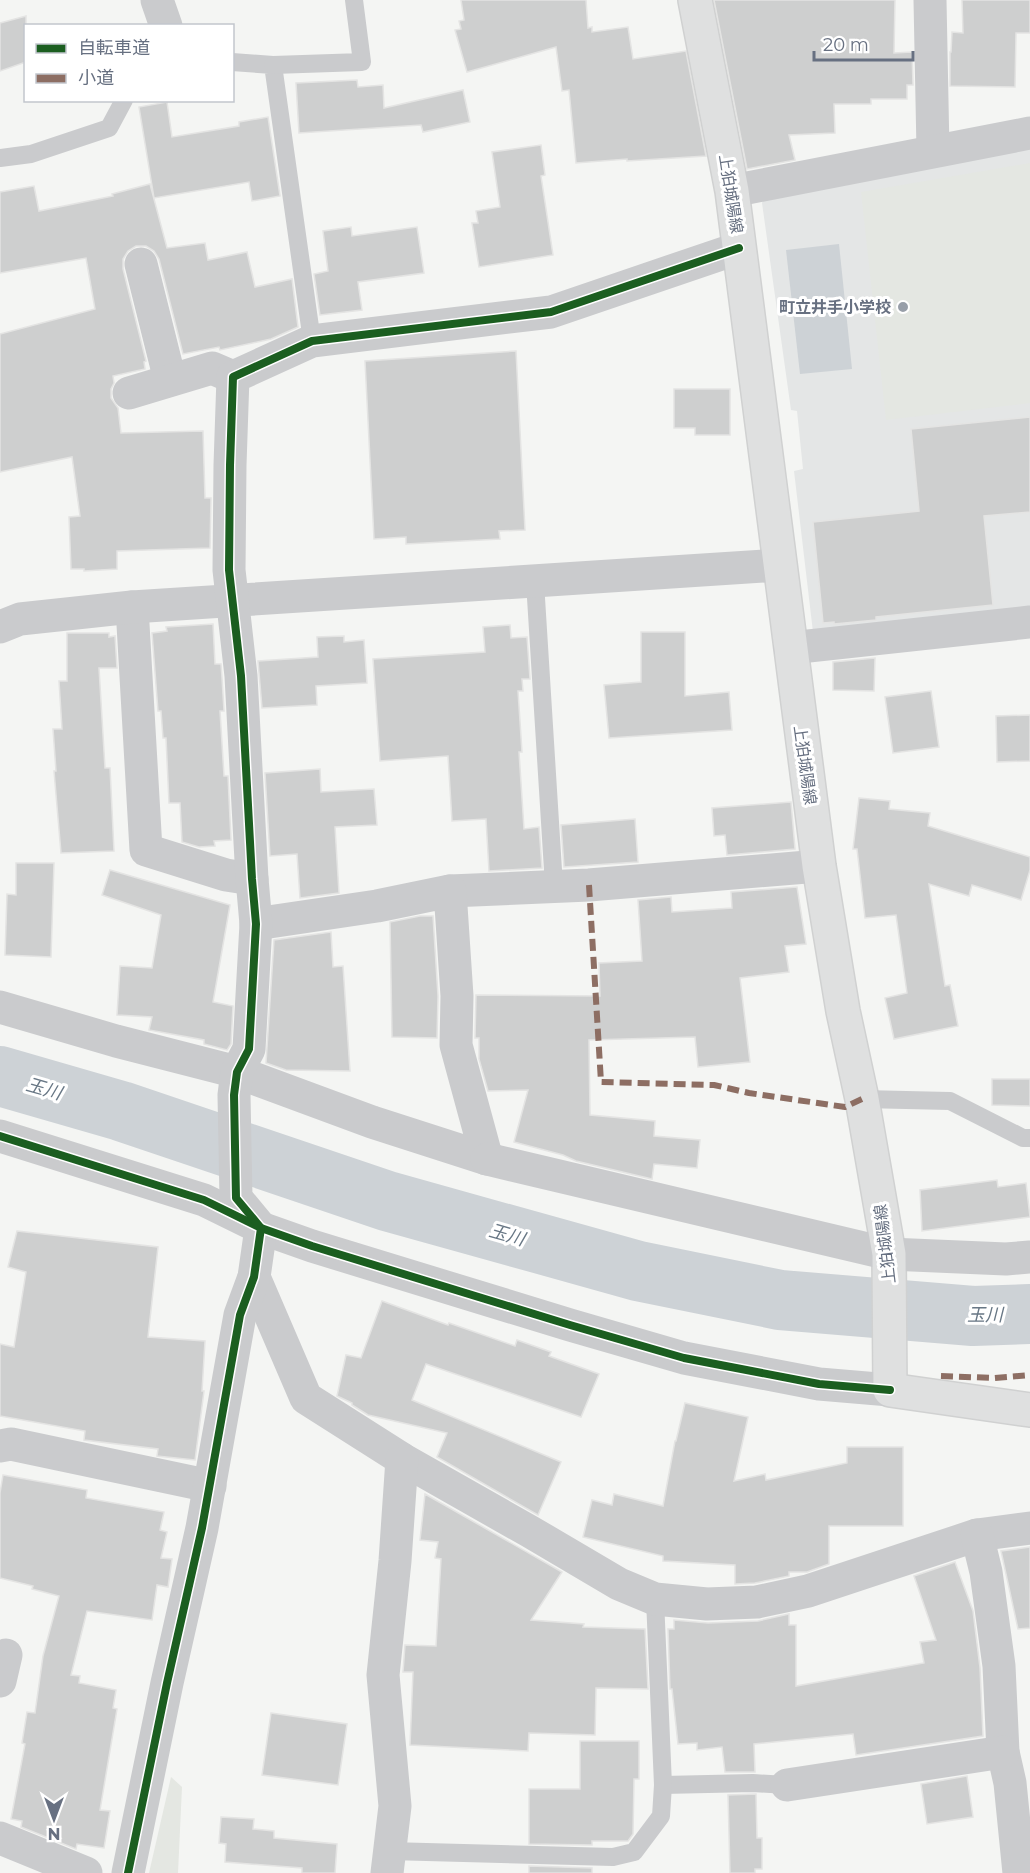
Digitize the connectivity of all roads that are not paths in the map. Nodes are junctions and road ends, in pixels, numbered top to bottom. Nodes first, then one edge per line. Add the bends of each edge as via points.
1 (157, 0) edge
2 (354, 0) edge
3 (695, 0) edge
4 (930, 0) edge
5 (165, 24) edge
6 (234, 62) edge
7 (273, 65) junction
8 (123, 102) edge
9 (1030, 133) edge
10 (933, 151) junction
11 (0, 158) edge
12 (732, 191) junction
13 (739, 248) junction
14 (141, 264) dead end
15 (312, 341) junction
16 (233, 377) junction
17 (170, 380) junction
18 (129, 393) dead end
19 (779, 565) junction
20 (535, 582) junction
21 (233, 602) junction
22 (132, 607) junction
23 (1030, 622) edge
24 (0, 627) edge
25 (790, 648) junction
26 (819, 866) junction
27 (252, 879) junction
28 (554, 886) junction
29 (450, 891) junction
30 (256, 924) junction
31 (0, 1007) edge
32 (236, 1083) junction
33 (862, 1099) junction
34 (0, 1136) edge
35 (1030, 1138) edge
36 (487, 1160) junction
37 (261, 1228) junction
38 (1030, 1257) edge
39 (890, 1260) junction
40 (254, 1277) junction
41 (891, 1377) junction
42 (1030, 1410) edge
43 (0, 1446) edge
44 (402, 1459) junction
45 (210, 1486) junction
46 (1030, 1528) edge
47 (977, 1535) junction
48 (654, 1599) junction
49 (1012, 1733) edge
50 (663, 1785) junction
51 (787, 1785) joint
52 (0, 1838) edge
53 (388, 1862) edge
54 (613, 1865) edge
55 (86, 1873) edge
56 (128, 1873) edge
57 (1019, 1873) edge

1 - 5 street
2 - 7 lane via 362,62
3 - 12 main road, 上狛城陽線
4 - 10 street
6 - 7 lane
7 - 15 lane
8 - 11 lane via 109,128 31,154
9 - 10 street
10 - 12 street
12 - 13 main road, 上狛城陽線
13 - 15 street via 551,312
13 - 19 main road, 上狛城陽線
14 - 17 street
15 - 16 street
16 - 17 street via 212,368
16 - 21 street via 229,570
17 - 18 street
19 - 20 street
19 - 25 main road, 上狛城陽線
20 - 21 street
20 - 28 lane
21 - 22 street
21 - 27 street via 242,676
22 - 24 street via 20,619
22 - 27 street via 146,850 226,875
23 - 25 street
25 - 26 main road, 上狛城陽線
26 - 28 street
26 - 33 main road, 上狛城陽線
27 - 30 street
28 - 29 street
29 - 30 street
29 - 36 street via 456,1045
30 - 32 street via 249,1049
31 - 32 street via 116,1041
32 - 36 street
32 - 37 street via 236,1198
33 - 35 lane via 950,1101
33 - 39 main road, 上狛城陽線
34 - 37 street via 204,1200
36 - 39 street
37 - 40 street
37 - 41 street via 684,1358 819,1384
38 - 39 street
39 - 41 main road, 上狛城陽線
40 - 44 street via 306,1398
40 - 45 street via 240,1316
41 - 42 main road
43 - 45 street via 10,1444
44 - 48 street via 619,1584
44 - 53 street via 382,1675 395,1806
45 - 56 street
46 - 47 street
47 - 48 street via 808,1591 757,1602 707,1604
47 - 49 street
48 - 50 lane
49 - 51 street
49 - 57 street via 1010,1783
50 - 51 lane
50 - 54 lane via 661,1816 634,1852
52 - 55 street
53 - 54 lane

